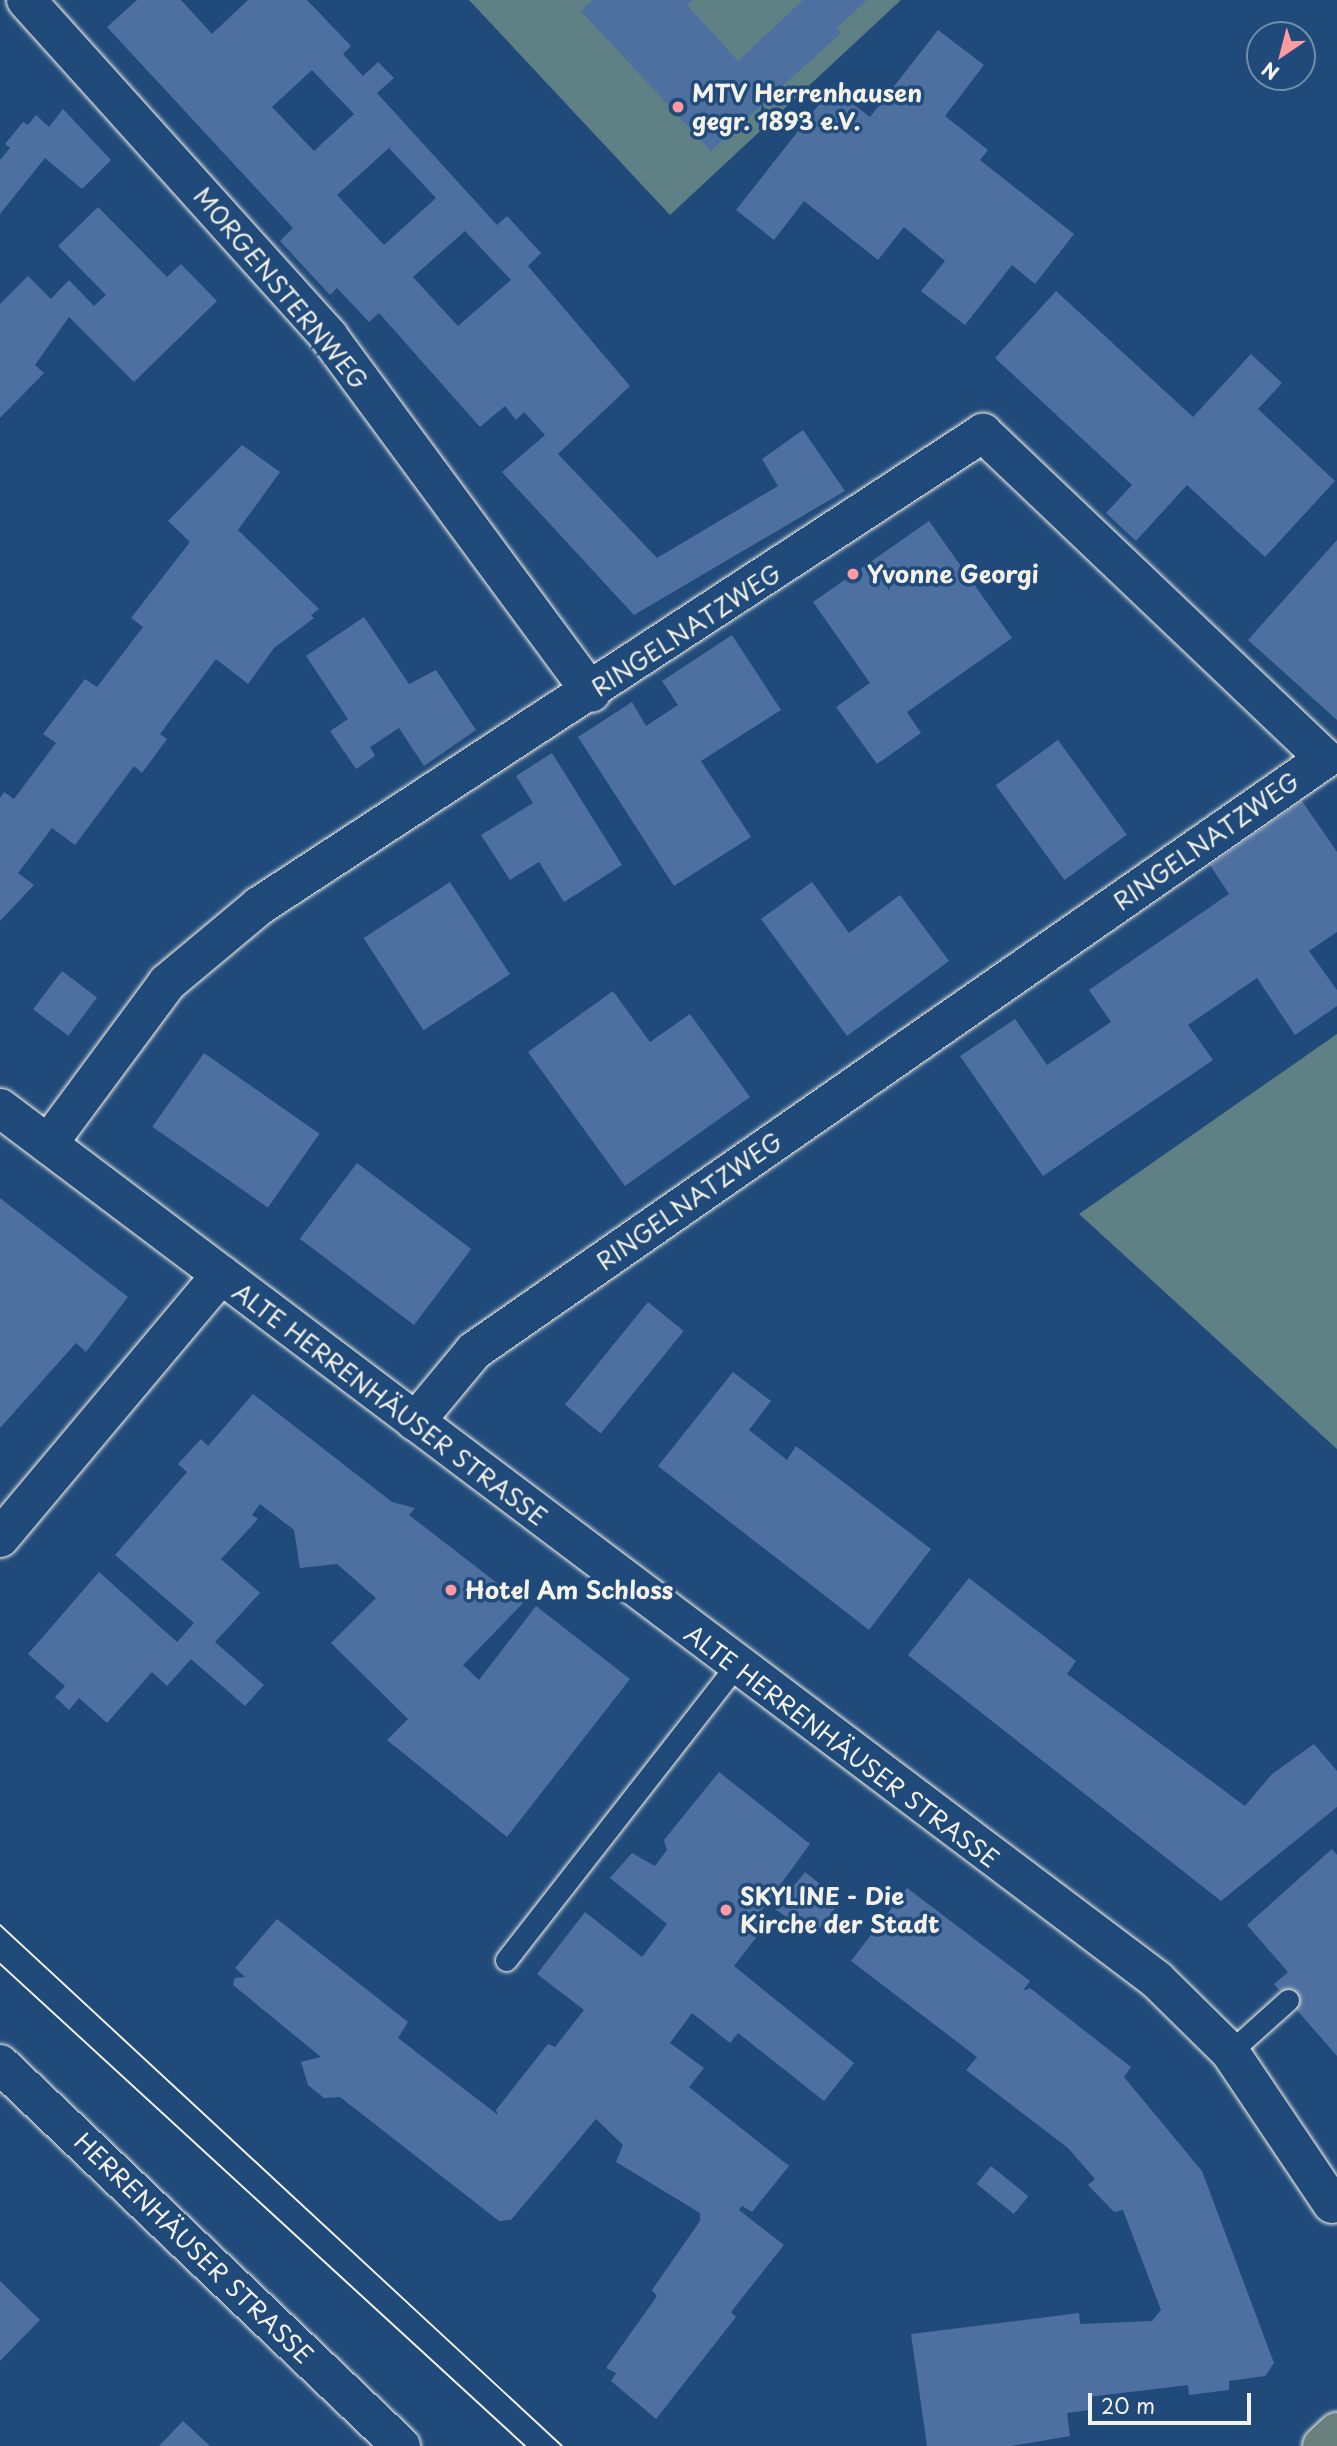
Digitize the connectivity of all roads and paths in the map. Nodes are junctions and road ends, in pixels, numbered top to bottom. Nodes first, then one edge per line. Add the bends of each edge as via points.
1 (26, 0) edge
2 (591, 693) junction
3 (1331, 768) edge
4 (0, 1108) edge
5 (48, 1144) junction
6 (221, 1275) junction
7 (415, 1422) junction
8 (0, 1538) edge
9 (735, 1667) junction
10 (506, 1960) dead end
11 (1287, 2000) dead end
12 (1230, 2052) junction
13 (0, 2064) edge
14 (1332, 2204) dead end
15 (1337, 2431) edge
16 (404, 2442) edge
17 (1322, 2446) edge

1 - 2 street, MORGENSTERNWEG via 328,337
2 - 3 street, RINGELNATZWEG via 983,433
2 - 5 street, RINGELNATZWEG via 249,915 167,983
3 - 7 street, RINGELNATZWEG via 474,1351
4 - 5 street, ALTE HERRENHÄUSER STRASSE
5 - 6 street, ALTE HERRENHÄUSER STRASSE
6 - 7 street, ALTE HERRENHÄUSER STRASSE
6 - 8 street
7 - 9 street, ALTE HERRENHÄUSER STRASSE
9 - 10 lane
9 - 12 street, ALTE HERRENHÄUSER STRASSE via 1157,1980
11 - 12 lane
12 - 14 street, ALTE HERRENHÄUSER STRASSE
13 - 16 street, HERRENHÄUSER STRASSE
15 - 17 highway

